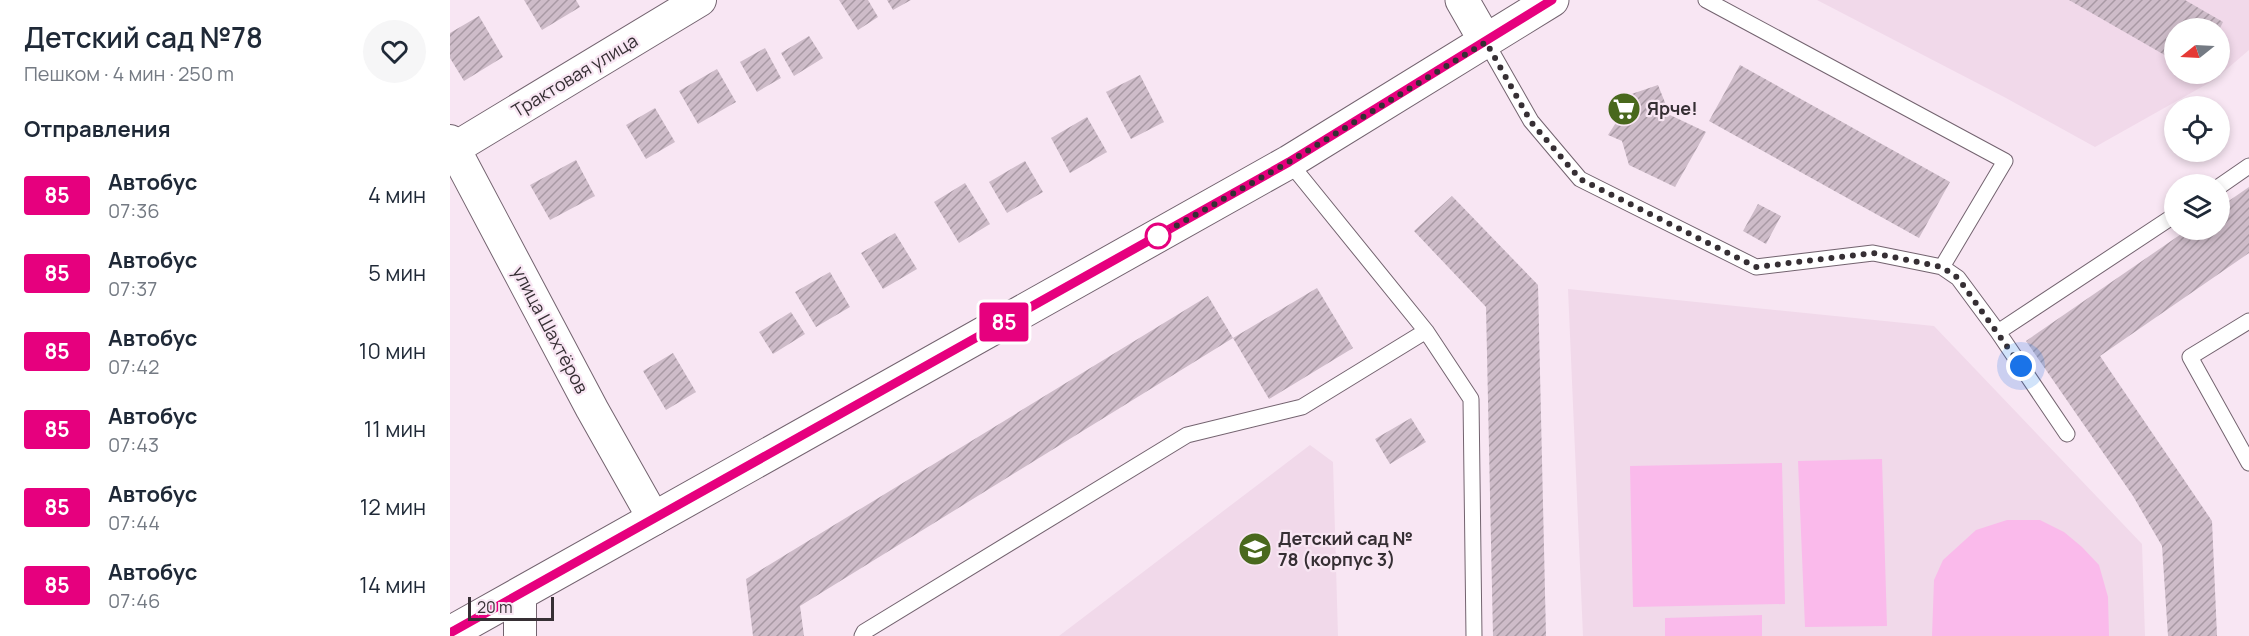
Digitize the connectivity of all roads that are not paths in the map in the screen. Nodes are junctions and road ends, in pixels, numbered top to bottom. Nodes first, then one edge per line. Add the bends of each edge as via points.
1 (700, 0) edge
2 (1462, 0) edge
3 (1552, 0) edge
4 (1706, 0) edge
5 (1486, 42) junction
6 (452, 147) edge
7 (1289, 162) junction
8 (2249, 166) edge
9 (2230, 179) edge
10 (2164, 222) edge
11 (1942, 267) junction
12 (2249, 321) edge
13 (1426, 331) junction
14 (1998, 332) junction
15 (2067, 434) dead end
16 (2249, 463) edge
17 (654, 519) junction
18 (520, 594) junction
19 (450, 633) edge
20 (520, 636) edge
21 (862, 636) edge
22 (1474, 636) edge

1 - 6 street, Трактовая улица
2 - 5 street
3 - 5 street
4 - 11 lane via 2005,161
5 - 7 street
5 - 11 lane via 1531,122 1580,179 1756,267 1873,253
6 - 17 street, улица Шахтёров
7 - 13 lane
7 - 17 street
8 - 9 lane
10 - 14 lane
11 - 14 lane via 1958,278
12 - 16 lane via 2190,357
13 - 21 lane via 1302,407 1187,435
13 - 22 lane via 1471,399
14 - 15 lane
17 - 18 street
18 - 19 street
18 - 20 street

